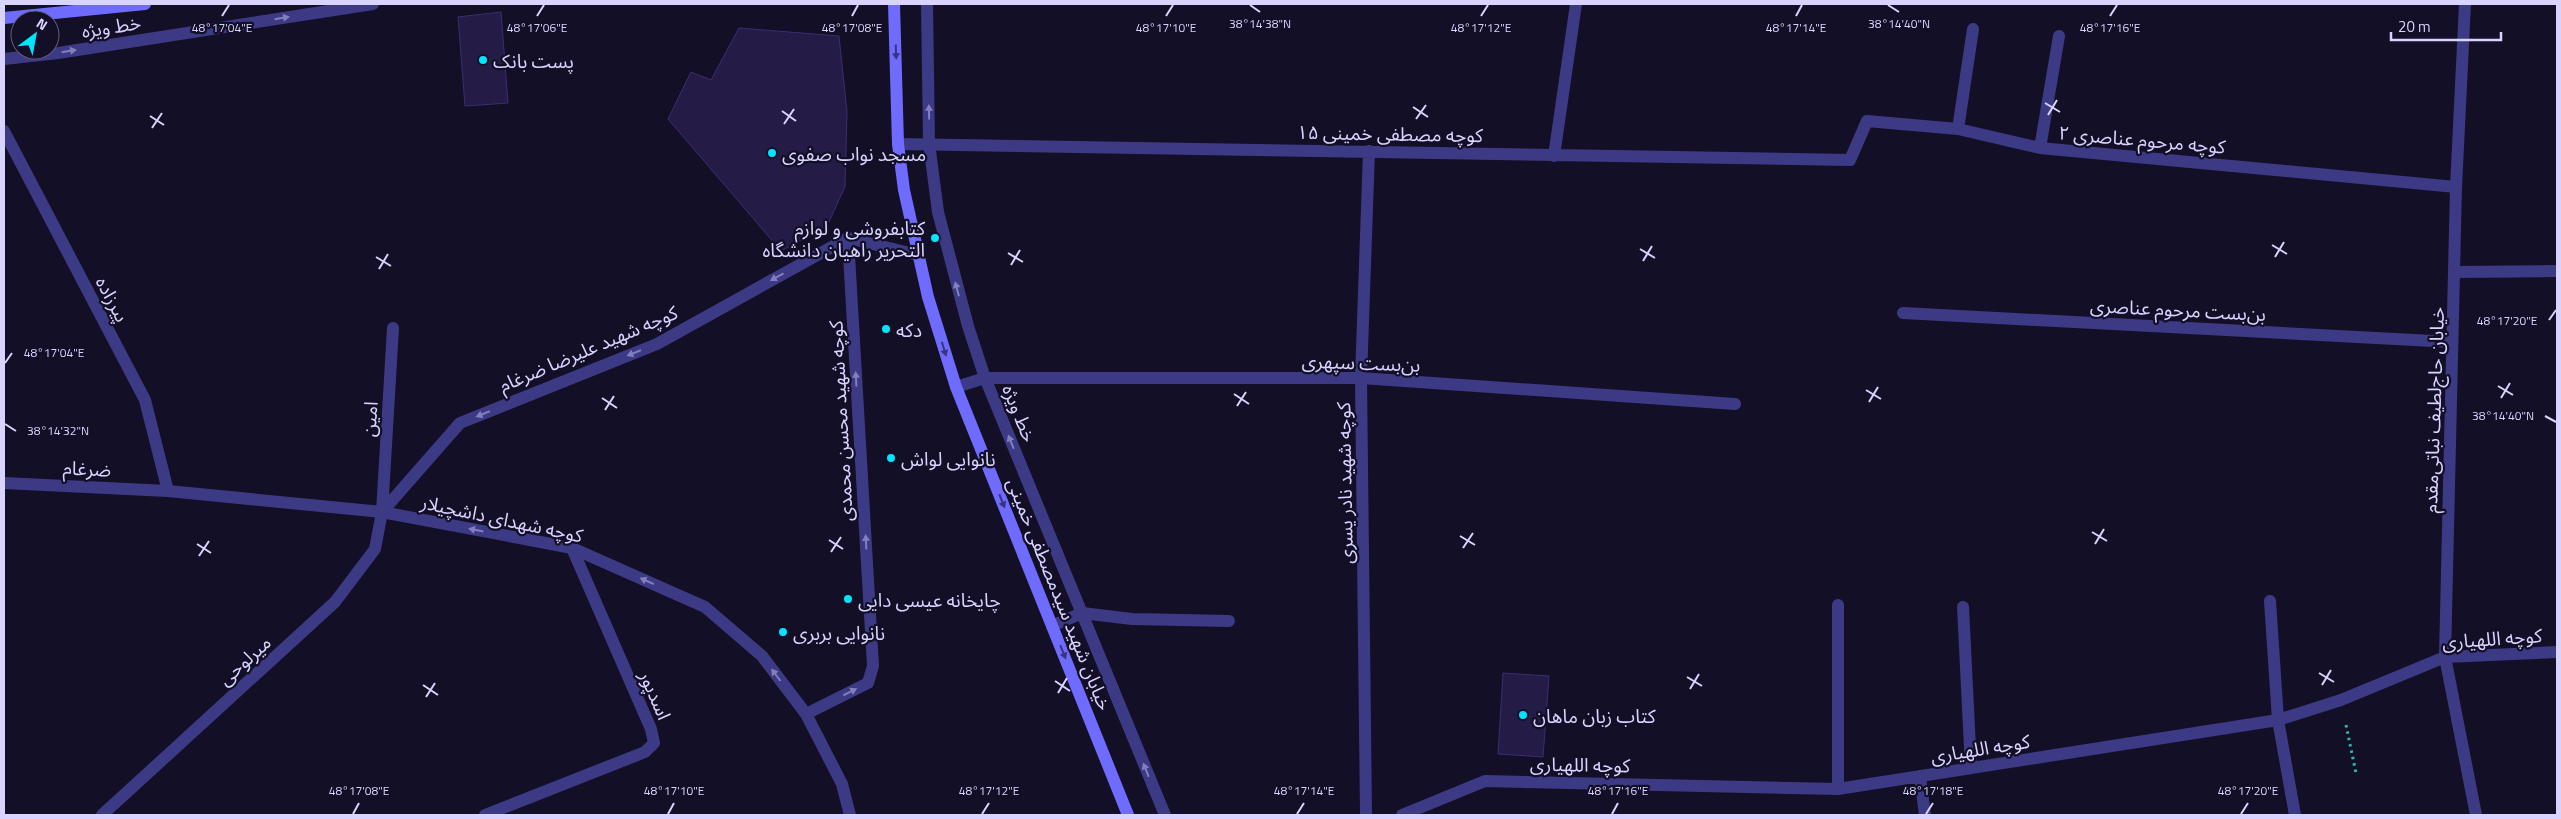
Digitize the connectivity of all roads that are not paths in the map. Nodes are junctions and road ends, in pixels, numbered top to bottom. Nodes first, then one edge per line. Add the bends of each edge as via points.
1 (145, 4) edge
2 (373, 4) edge
3 (894, 4) edge
4 (927, 4) edge
5 (1576, 4) edge
6 (2465, 4) edge
7 (4, 18) edge
8 (1973, 29) dead end
9 (2059, 36) dead end
10 (4, 59) edge
11 (1958, 128) junction
12 (4, 131) edge
13 (929, 143) junction
14 (898, 144) junction
15 (2040, 148) junction
16 (1369, 151) junction
17 (1554, 156) junction
18 (1850, 160) joint
19 (2456, 187) junction
20 (848, 238) junction
21 (918, 256) junction
22 (2557, 271) edge
23 (2456, 272) junction
24 (1903, 313) dead end
25 (393, 328) dead end
26 (2452, 342) junction
27 (986, 378) junction
28 (1361, 378) junction
29 (956, 387) junction
30 (1735, 404) dead end
31 (4, 483) edge
32 (168, 491) junction
33 (382, 512) junction
34 (572, 548) junction
35 (2270, 601) dead end
36 (1838, 606) dead end
37 (1963, 607) dead end
38 (1082, 613) junction
39 (1230, 621) dead end
40 (1052, 626) junction
41 (2557, 652) edge
42 (2445, 656) junction
43 (806, 714) junction
44 (2278, 720) junction
45 (1971, 768) junction
46 (1920, 776) junction
47 (1838, 789) junction
48 (102, 815) edge
49 (485, 815) edge
50 (850, 815) edge
51 (1128, 815) edge
52 (1165, 815) edge
53 (1366, 815) edge
54 (1402, 815) edge
55 (1925, 815) edge
56 (2295, 815) edge
57 (2476, 815) edge

1 - 7 main road
10 -> 2 street, خط ویژه
3 -> 14 main road, خیابان شهید سیدمصطفی خمینی
13 -> 4 street, خط ویژه
5 - 17 street
6 - 19 street, خیابان حاج‌لطیف نباتی‌مقدم
8 - 11 street
9 - 15 street
11 - 15 street, کوچه مرحوم عناصری ۲
11 - 18 street, کوچه مرحوم عناصری ۲ via 1867,121
12 - 32 street, پیرزاده via 145,400
13 - 14 street, کوچه مصطفی خمینی ۱۵
13 - 16 street, کوچه مصطفی خمینی ۱۵
27 -> 13 street, خط ویژه via 968,326 938,212
14 - 21 main road, خیابان شهید سیدمصطفی خمینی
15 - 19 street, کوچه مرحوم عناصری ۲
16 - 17 street, کوچه مصطفی خمینی ۱۵
16 - 28 street, کوچه شهید نادر یسری
17 - 18 street, کوچه مصطفی خمینی ۱۵
19 - 23 street, خیابان حاج‌لطیف نباتی‌مقدم
20 - 21 street
20 -> 33 street, کوچه شهید علیرضا ضرغام via 656,344 460,423
43 -> 20 street, کوچه شهید محسن محمدی via 868,683 873,666
21 -> 29 main road, خیابان شهید سیدمصطفی خمینی
22 - 23 street
23 - 26 street, خیابان حاج‌لطیف نباتی‌مقدم
24 - 26 street, بن‌بست مرحوم عناصری
25 - 33 street, امین
26 - 42 street, خیابان حاج‌لطیف نباتی‌مقدم
27 - 28 street, بن‌بست سپهری
27 - 29 street, بن‌بست سپهری
38 -> 27 street, خط ویژه
28 - 30 street, بن‌بست سپهری
28 - 53 street, کوچه شهید نادر یسری
29 -> 40 main road, خیابان شهید سیدمصطفی خمینی
31 - 32 street, ضرغام
32 - 33 street, ضرغام
34 -> 33 street, کوچه شهدای داشچیلار
33 - 48 street, میرلوحی via 375,549 335,602
43 -> 34 street, کوچه شهدای داشچیلار via 762,656 705,607
34 - 49 street, اسدپور via 654,742 645,752
35 - 44 street
36 - 47 street
37 - 45 street
38 - 39 street
38 - 40 street
52 -> 38 street, خط ویژه
40 -> 51 main road, خیابان شهید سیدمصطفی خمینی
41 - 42 street, کوچه اللهیاری
42 - 44 street, کوچه اللهیاری via 2341,700
42 - 57 street, خیابان حاج‌لطیف نباتی‌مقدم
43 - 50 street, کوچه شهدای داشچیلار via 842,784
44 - 45 street, کوچه اللهیاری
44 - 56 street
45 - 46 street, کوچه اللهیاری
46 - 47 street, کوچه اللهیاری
46 - 55 street
47 - 54 street, کوچه اللهیاری via 1485,781

